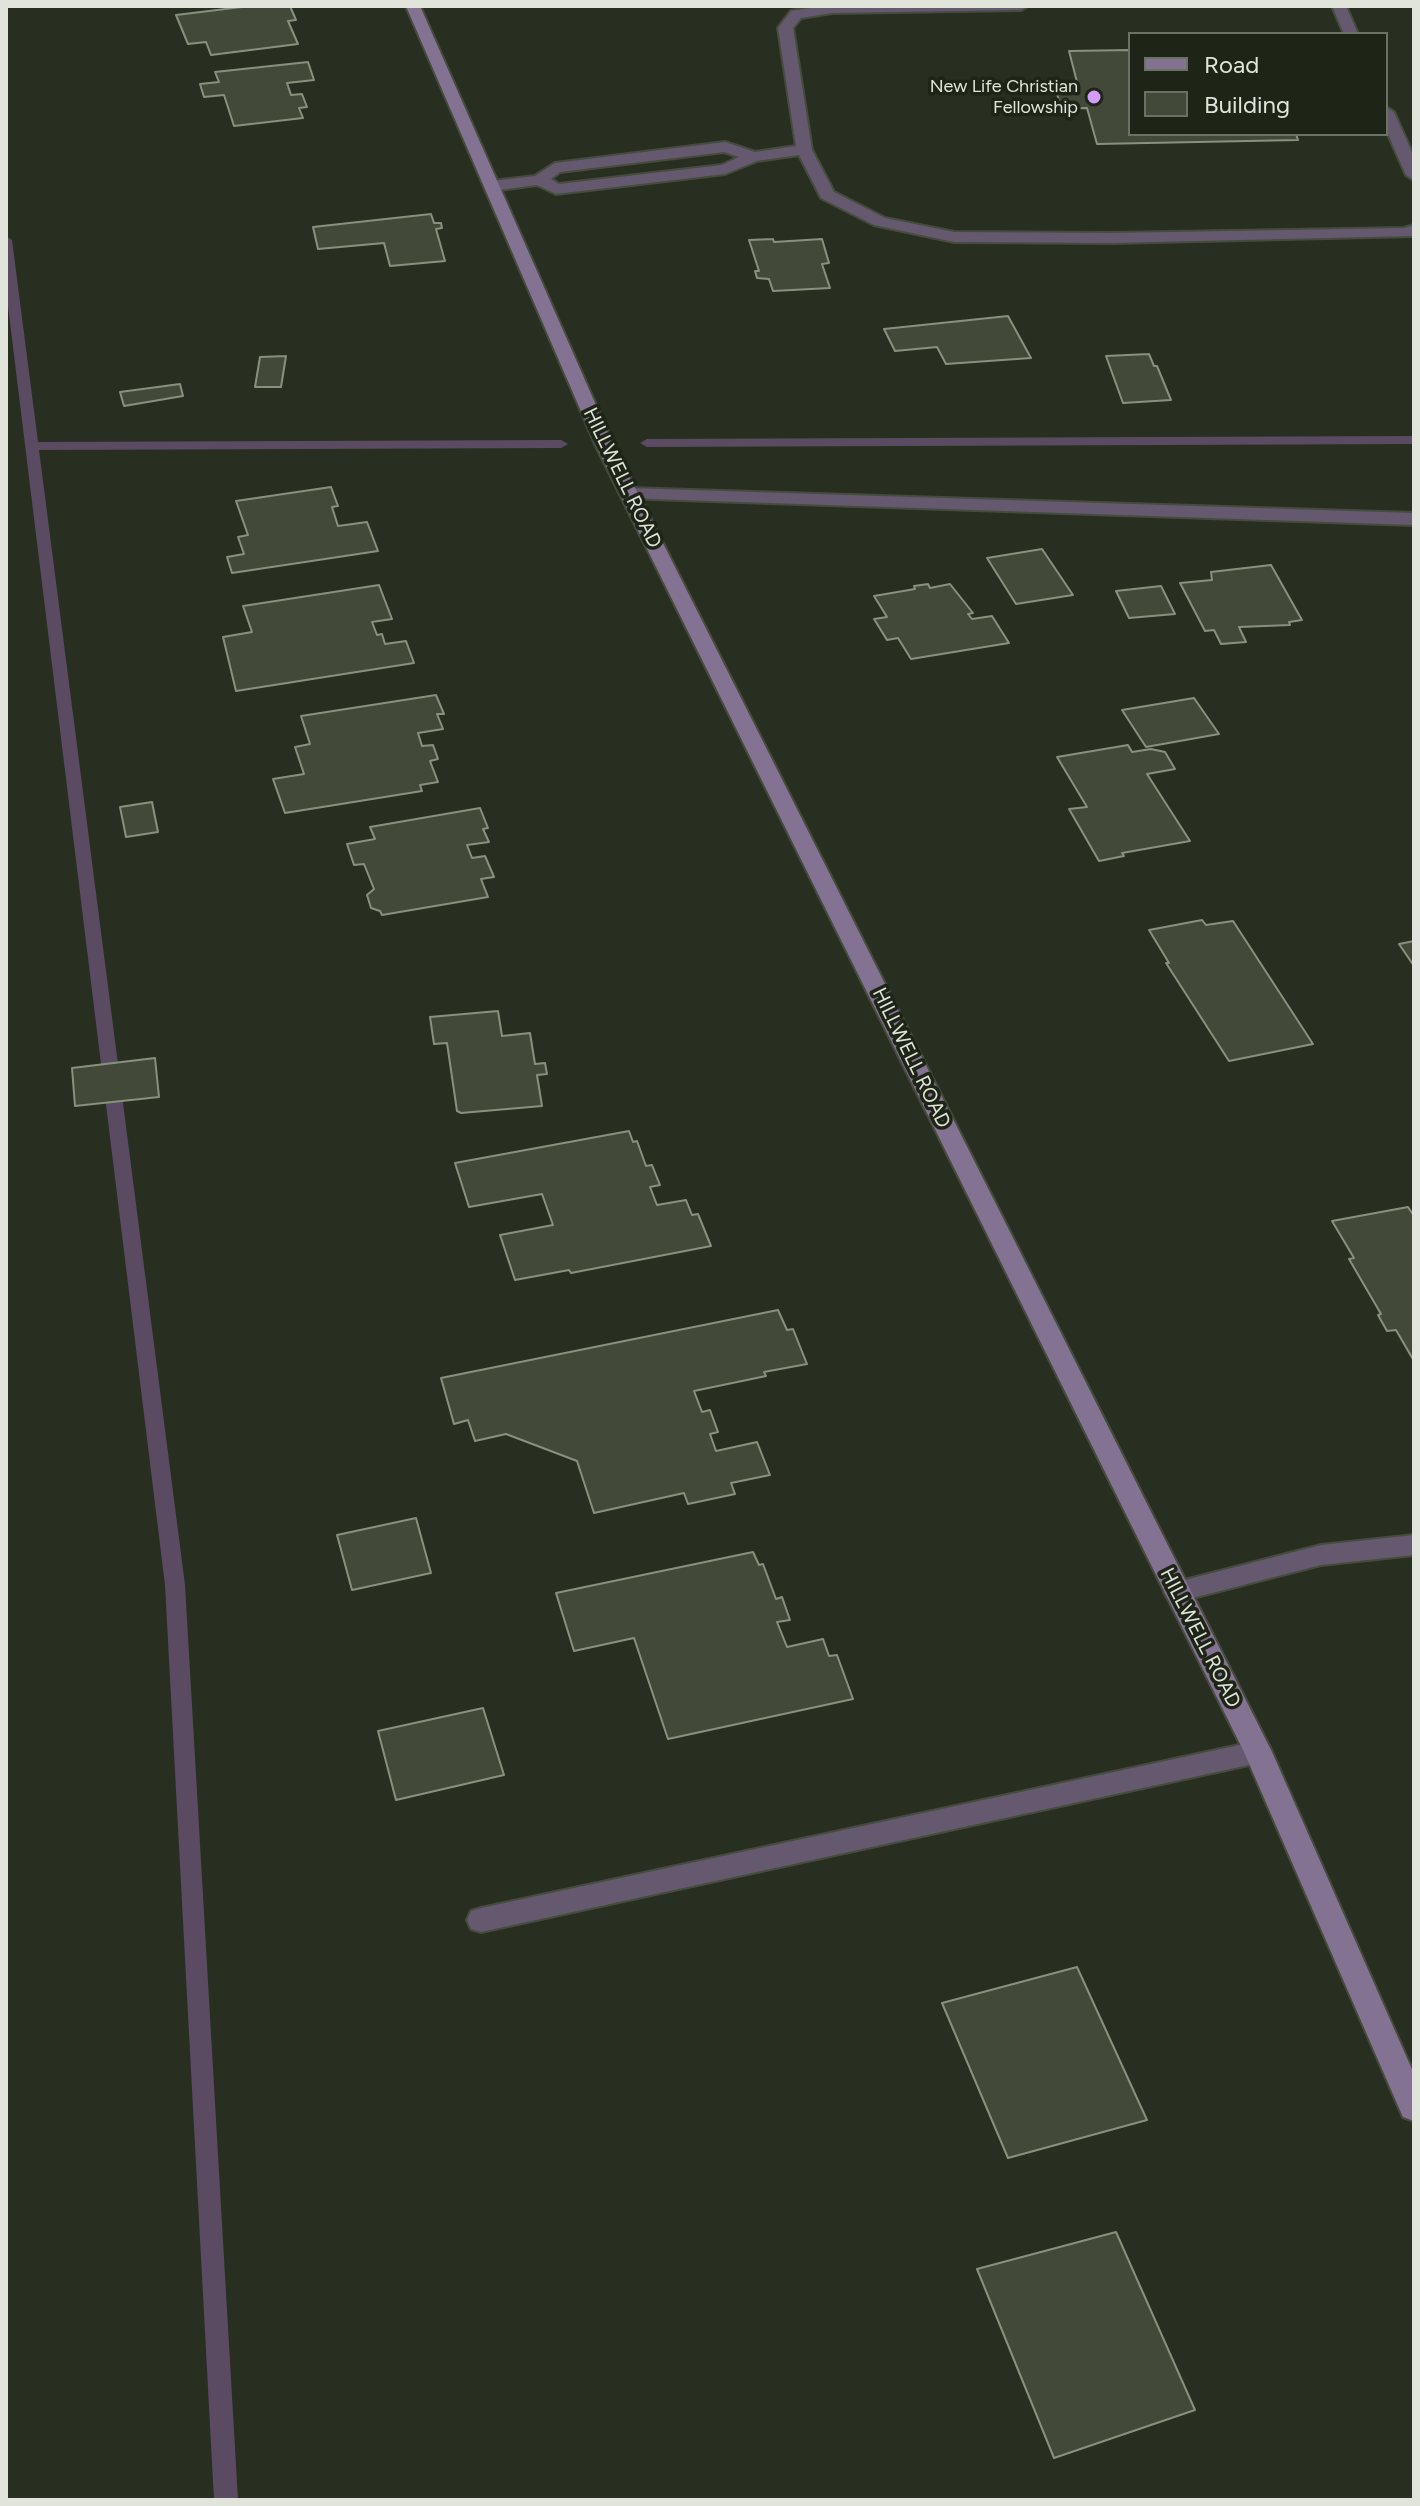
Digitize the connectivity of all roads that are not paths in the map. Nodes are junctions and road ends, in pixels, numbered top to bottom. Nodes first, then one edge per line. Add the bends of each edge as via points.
1 (413, 6) edge
2 (1021, 6) edge
3 (1339, 6) edge
4 (1350, 32) edge
5 (1388, 116) edge
6 (804, 150) junction
7 (1414, 175) edge
8 (492, 186) junction
9 (1414, 230) edge
10 (629, 494) junction
11 (1414, 519) edge
12 (1414, 1545) edge
13 (1177, 1592) junction
14 (1258, 1752) junction
15 (481, 1920) dead end
16 (1414, 2108) edge

1 - 8 street, HILLWELL ROAD
2 - 6 street via 796,14 785,28
3 - 4 street
5 - 7 street
6 - 8 street via 754,157 725,169 556,189 540,180
6 - 9 street via 827,195 880,222 954,237
8 - 10 street, HILLWELL ROAD
10 - 11 street
10 - 13 street, HILLWELL ROAD
12 - 13 street via 1321,1555
13 - 14 street, HILLWELL ROAD
14 - 15 street
14 - 16 street, HILLWELL ROAD

